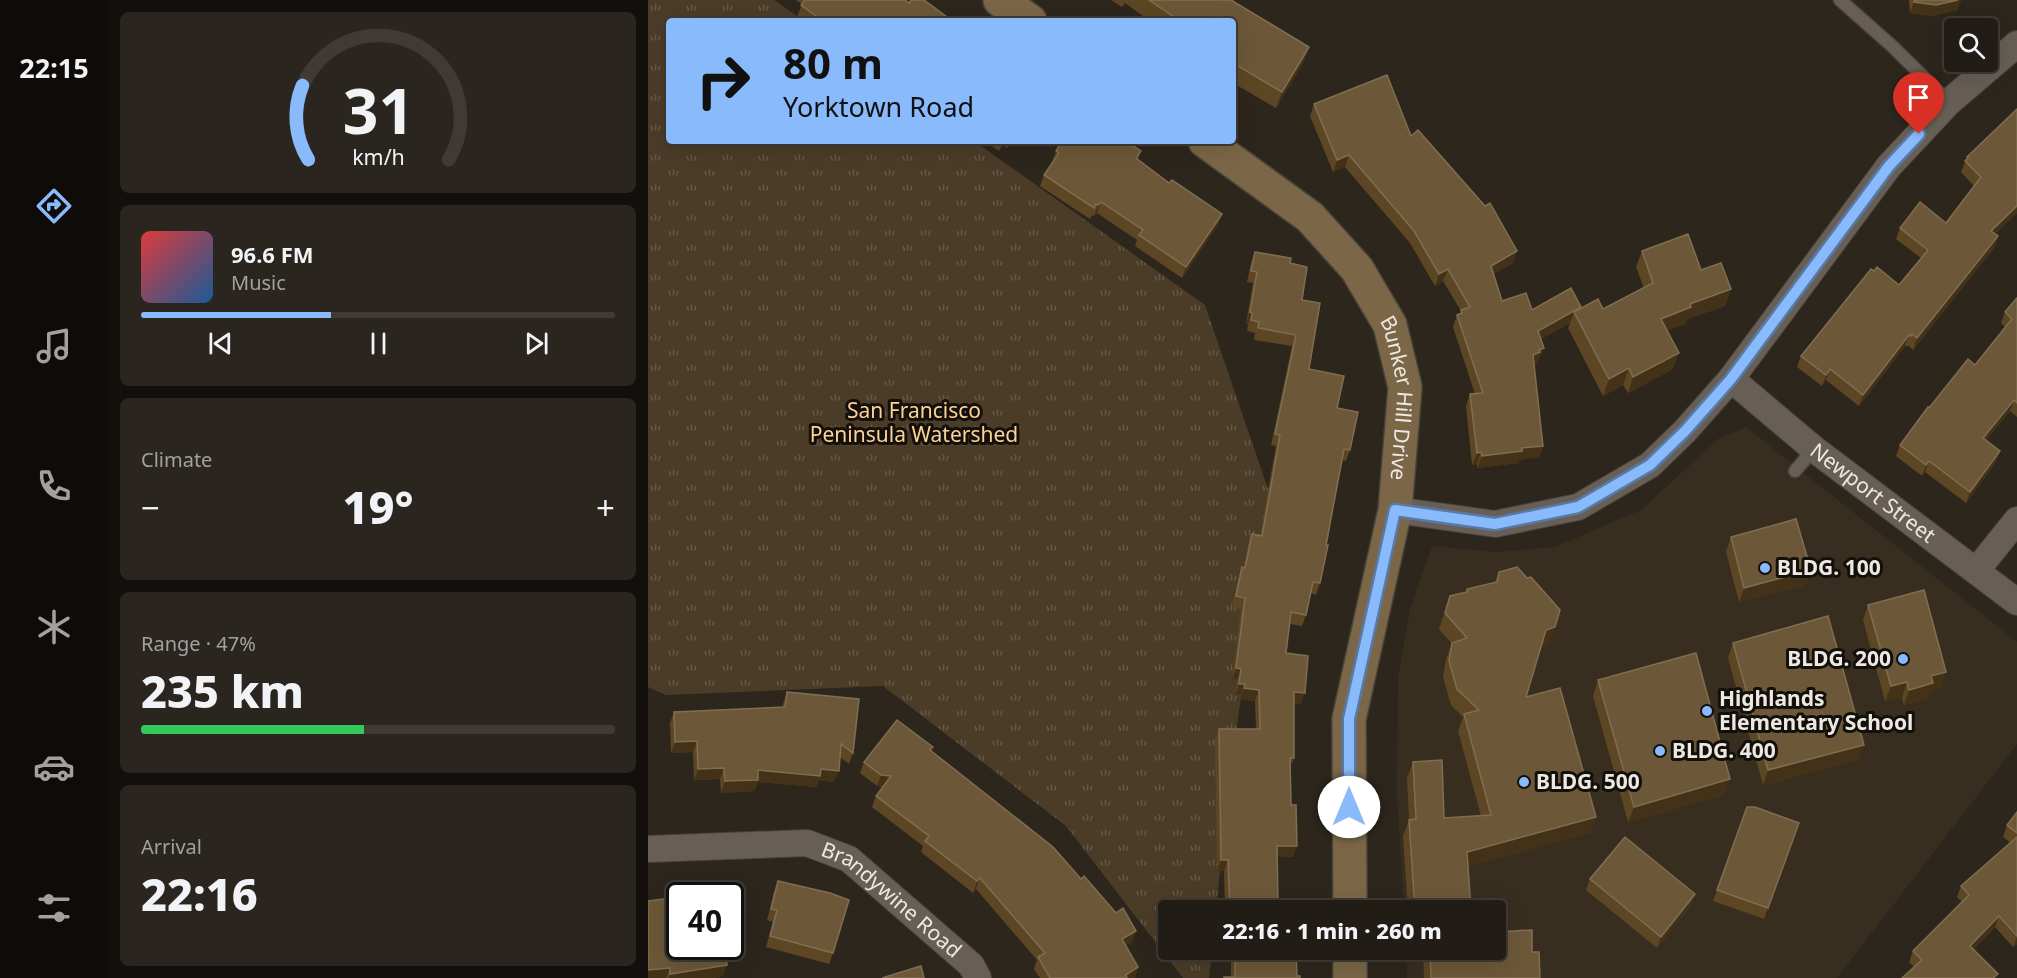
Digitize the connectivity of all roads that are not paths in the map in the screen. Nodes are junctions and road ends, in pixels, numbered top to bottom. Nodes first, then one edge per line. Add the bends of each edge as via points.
1 (1000, 0) edge
2 (1840, 0) edge
3 (1026, 18) edge
4 (2017, 44) edge
5 (1949, 102) junction
6 (1208, 144) edge
7 (1731, 379) junction
8 (1814, 449) junction
9 (1795, 471) dead end
10 (1395, 510) junction
11 (2017, 520) edge
12 (1976, 571) junction
13 (2017, 602) edge
14 (648, 849) edge
15 (1350, 900) edge
16 (1350, 960) edge
17 (978, 978) edge
18 (1350, 978) edge

1 - 3 street
2 - 5 lane
4 - 5 street
5 - 7 street via 1889,166
6 - 10 street, Bunker Hill Drive via 1310,217 1358,269 1390,325 1405,387
7 - 8 street, Newport Street
7 - 10 street via 1650,465 1578,507 1495,524
8 - 9 lane
8 - 12 street, Newport Street
10 - 15 street, Bunker Hill Drive via 1349,719
11 - 12 street
12 - 13 street, Newport Street
14 - 17 street, Brandywine Road via 807,843 849,859 971,965
16 - 18 street

